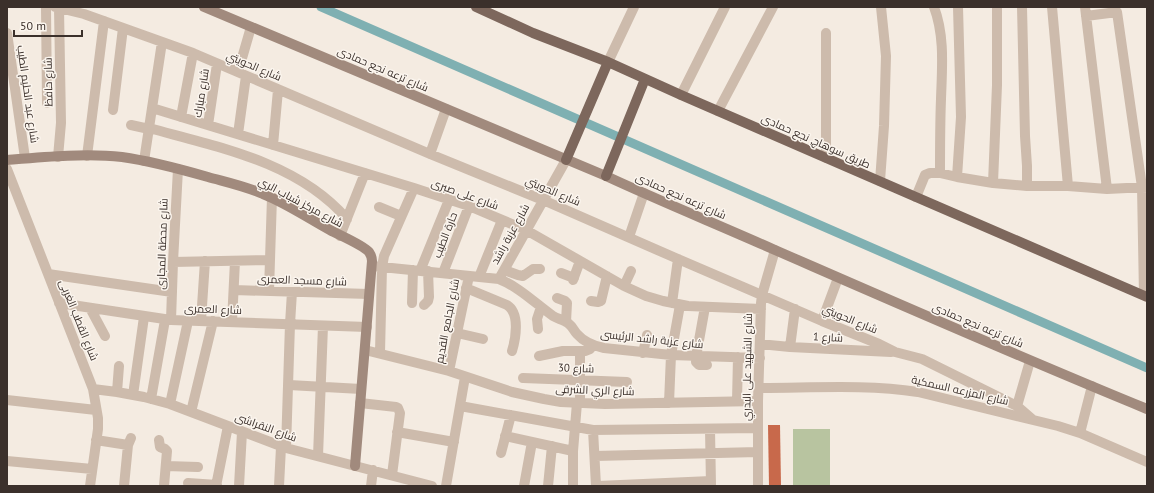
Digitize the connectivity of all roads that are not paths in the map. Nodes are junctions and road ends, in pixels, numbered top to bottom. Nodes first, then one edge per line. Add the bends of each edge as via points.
1 (46, 7) edge
2 (204, 7) edge
3 (476, 7) edge
4 (634, 7) edge
5 (725, 7) edge
6 (773, 7) edge
7 (881, 7) edge
8 (934, 7) edge
9 (958, 7) edge
10 (997, 7) edge
11 (1022, 7) edge
12 (1052, 7) edge
13 (57, 8) edge
14 (1117, 9) edge
15 (1085, 11) edge
16 (104, 21) junction
17 (252, 27) junction
18 (123, 28) junction
19 (7, 33) edge
20 (826, 33) dead end
21 (162, 42) junction
22 (193, 53) junction
23 (608, 62) junction
24 (217, 64) junction
25 (242, 74) junction
26 (645, 79) junction
27 (278, 90) junction
28 (681, 95) junction
29 (47, 103) dead end
30 (152, 108) junction
31 (446, 109) junction
32 (113, 110) dead end
33 (718, 111) junction
34 (181, 117) junction
35 (131, 125) dead end
36 (208, 125) junction
37 (149, 129) junction
38 (238, 134) junction
39 (273, 144) junction
40 (430, 154) junction
41 (87, 156) junction
42 (58, 157) junction
43 (25, 158) junction
44 (826, 158) junction
45 (7, 160) edge
46 (566, 160) junction
47 (144, 161) junction
48 (7, 169) edge
49 (178, 169) junction
50 (365, 173) junction
51 (940, 173) junction
52 (606, 176) junction
53 (957, 177) junction
54 (880, 181) junction
55 (993, 183) junction
56 (1027, 186) junction
57 (1068, 186) junction
58 (1144, 187) edge
59 (414, 188) junction
60 (1107, 189) junction
61 (644, 193) junction
62 (916, 197) junction
63 (272, 198) junction
64 (449, 200) junction
65 (544, 200) junction
66 (469, 206) junction
67 (379, 207) dead end
68 (401, 216) junction
69 (347, 219) junction
70 (502, 220) junction
71 (526, 230) junction
72 (340, 236) junction
73 (629, 237) junction
74 (775, 250) junction
75 (678, 259) junction
76 (270, 260) junction
77 (205, 261) junction
78 (235, 261) junction
79 (580, 261) junction
80 (173, 262) junction
81 (372, 266) junction
82 (382, 267) junction
83 (540, 270) dead end
84 (420, 271) junction
85 (631, 271) dead end
86 (443, 273) junction
87 (561, 273) dead end
88 (48, 274) junction
89 (501, 275) junction
90 (474, 276) junction
91 (607, 276) junction
92 (838, 278) junction
93 (624, 286) junction
94 (466, 288) junction
95 (234, 290) junction
96 (268, 291) junction
97 (172, 292) junction
98 (292, 292) junction
99 (369, 294) junction
100 (762, 295) junction
101 (1145, 296) edge
102 (557, 298) dead end
103 (591, 301) dead end
104 (59, 303) junction
105 (412, 303) dead end
106 (676, 304) junction
107 (424, 305) dead end
108 (541, 307) junction
109 (705, 307) junction
110 (90, 308) junction
111 (761, 309) junction
112 (795, 310) junction
113 (144, 316) junction
114 (168, 320) junction
115 (188, 321) junction
116 (201, 321) junction
117 (212, 321) junction
118 (822, 321) junction
119 (232, 322) junction
120 (566, 322) junction
121 (290, 324) junction
122 (323, 326) junction
123 (367, 327) junction
124 (538, 329) dead end
125 (457, 333) junction
126 (647, 335) dead end
127 (105, 336) dead end
128 (484, 339) dead end
129 (760, 344) junction
130 (593, 345) junction
131 (790, 347) junction
132 (365, 350) junction
133 (512, 351) dead end
134 (580, 351) junction
135 (643, 352) junction
136 (895, 352) junction
137 (380, 354) junction
138 (539, 356) dead end
139 (671, 356) junction
140 (696, 357) junction
141 (738, 357) junction
142 (760, 358) junction
143 (1030, 361) junction
144 (707, 365) dead end
145 (119, 366) dead end
146 (449, 372) junction
147 (465, 377) junction
148 (523, 378) dead end
149 (580, 380) junction
150 (627, 382) dead end
151 (289, 385) junction
152 (1092, 386) junction
153 (321, 387) junction
154 (759, 388) junction
155 (93, 389) junction
156 (361, 389) junction
157 (117, 392) junction
158 (133, 394) junction
159 (150, 399) junction
160 (7, 400) edge
161 (737, 401) junction
162 (758, 401) junction
163 (360, 403) junction
164 (579, 403) junction
165 (669, 403) junction
166 (170, 404) junction
167 (460, 406) junction
168 (1017, 406) junction
169 (1147, 409) edge
170 (96, 410) junction
171 (191, 412) junction
172 (511, 415) junction
173 (1032, 419) junction
174 (228, 426) junction
175 (575, 427) junction
176 (758, 428) junction
177 (710, 429) junction
178 (593, 430) junction
179 (242, 432) junction
180 (397, 432) junction
181 (1080, 433) junction
182 (505, 436) junction
183 (96, 440) junction
184 (159, 440) dead end
185 (454, 442) junction
186 (532, 442) junction
187 (552, 446) junction
188 (284, 448) junction
189 (573, 451) junction
190 (758, 452) junction
191 (501, 453) dead end
192 (710, 453) junction
193 (318, 456) junction
194 (595, 456) junction
195 (7, 461) edge
196 (1147, 462) edge
197 (166, 466) junction
198 (355, 466) junction
199 (198, 467) dead end
200 (92, 469) junction
201 (373, 470) junction
202 (392, 475) junction
203 (188, 482) dead end
204 (408, 483) edge
205 (711, 483) edge
206 (216, 485) edge
207 (90, 486) edge
208 (124, 486) edge
209 (164, 486) edge
210 (239, 486) edge
211 (279, 486) edge
212 (371, 486) edge
213 (432, 486) edge
214 (446, 486) edge
215 (524, 486) edge
216 (548, 486) edge
217 (573, 486) edge
218 (597, 486) edge
219 (758, 486) edge

1 - 29 street
2 - 17 street, شارع ترعه نجع حمادى
3 - 23 main road, طريق سوهاج, نجع حمادى via 533,33
4 - 23 street
5 - 28 street
6 - 33 street
7 - 54 street via 886,56
8 - 51 street via 941,34
9 - 53 street via 961,117
10 - 55 street
11 - 56 street
12 - 57 street
13 - 16 street, شارع الحويتي
13 - 42 street, شارع حافظ via 61,123
14 - 15 street
14 - 58 street
15 - 60 street
16 - 18 street, شارع الحويتي
16 - 41 street
17 - 25 street
17 - 31 street, شارع ترعه نجع حمادى
18 - 21 street, شارع الحويتي
18 - 32 street
19 - 43 street, شارع عبد الحليم الطيب
20 - 44 street
21 - 22 street, شارع الحويتي
21 - 30 street
22 - 24 street, شارع الحويتي
22 - 34 street
23 - 26 main road, طريق سوهاج, نجع حمادى
23 - 46 main road
24 - 25 street, شارع الحويتي
24 - 36 street, شارع مبارك
25 - 27 street, شارع الحويتي
25 - 38 street
26 - 28 main road, طريق سوهاج, نجع حمادى
26 - 52 main road
27 - 39 street
27 - 40 street, شارع الحويتي
28 - 33 main road, طريق سوهاج, نجع حمادى
30 - 34 street, شارع على صبرى
30 - 37 street
31 - 40 street
31 - 46 street, شارع ترعه نجع حمادى
33 - 44 main road, طريق سوهاج, نجع حمادى
34 - 36 street, شارع على صبرى
35 - 37 street
36 - 38 street, شارع على صبرى
37 - 47 street
37 - 69 street via 222,148 280,170 316,190 334,204
38 - 39 street, شارع على صبرى
39 - 50 street, شارع على صبرى
40 - 65 street, شارع الحويتي
41 - 42 street, شارع مركز شباب الري
41 - 47 street, شارع مركز شباب الري via 122,157
42 - 43 street, شارع مركز شباب الري
43 - 45 street, شارع مركز شباب الري
44 - 54 main road, طريق سوهاج, نجع حمادى
46 - 52 street, شارع ترعه نجع حمادى
46 - 65 street, شارع عزبة راشد
47 - 49 street, شارع مركز شباب الري
48 - 88 street, شارع القطب الغربى
49 - 63 street, شارع مركز شباب الري via 246,187
49 - 80 street, شارع محطة المجارى
50 - 59 street, شارع على صبرى
50 - 69 street
51 - 53 street
51 - 62 street via 925,175
52 - 61 street, شارع ترعه نجع حمادى
53 - 55 street
54 - 62 main road, طريق سوهاج, نجع حمادى
55 - 56 street
56 - 57 street
57 - 60 street
58 - 60 street
58 - 101 street
59 - 64 street, شارع على صبرى
59 - 68 street
61 - 73 street
61 - 74 street, شارع ترعه نجع حمادى
62 - 101 main road, طريق سوهاج, نجع حمادى
63 - 72 street, شارع مركز شباب الري
63 - 76 street
64 - 66 street, شارع على صبرى
64 - 84 street
65 - 71 street, شارع عزبة راشد
65 - 73 street, شارع الحويتي
66 - 70 street, شارع على صبرى
66 - 86 street, حارة الطيب
67 - 68 street
68 - 82 street via 386,249
69 - 72 street
70 - 71 street, شارع على صبرى
70 - 90 street, شارع الجامع القديم
71 - 79 street, شارع على صبرى
71 - 89 street, شارع عزبة راشد
72 - 81 street, شارع مركز شباب الري via 365,248 371,256
73 - 75 street, شارع الحويتي
74 - 92 street, شارع ترعه نجع حمادى
74 - 100 street, شارع الشهيد على البدري
75 - 100 street, شارع الحويتي
75 - 106 street
76 - 78 street
76 - 96 street
77 - 78 street
77 - 80 street
77 - 116 street
78 - 95 street
79 - 87 street via 574,279
79 - 91 street, شارع على صبرى
80 - 97 street, شارع محطة المجارى
81 - 82 street, شارع عزبة راشد الرئيسى
81 - 99 street, شارع مركز شباب الري
82 - 84 street, شارع عزبة راشد الرئيسى
82 - 137 street
83 - 89 street via 533,269 523,276
84 - 86 street, شارع عزبة راشد الرئيسى
84 - 105 street
84 - 107 street via 430,297
85 - 93 street
86 - 90 street, شارع عزبة راشد الرئيسى
88 - 97 street
88 - 104 street, شارع القطب الغربى
89 - 90 street, شارع عزبة راشد الرئيسى
89 - 108 street, شارع عزبة راشد الرئيسى
90 - 94 street, شارع الجامع القديم
91 - 93 street, شارع على صبرى
91 - 103 street via 601,301
92 - 118 street
92 - 143 street, شارع ترعه نجع حمادى
93 - 106 street, شارع على صبرى via 646,296
94 - 125 street, شارع الجامع القديم
94 - 133 street via 512,309 516,331
95 - 96 street, شارع مسجد العمرى
95 - 119 street
96 - 98 street, شارع مسجد العمرى
97 - 114 street, شارع محطة المجارى
98 - 99 street, شارع مسجد العمرى
98 - 121 street
99 - 123 street, شارع مركز شباب الري
100 - 111 street, شارع الشهيد على البدري
100 - 112 street, شارع الحويتي
102 - 120 street via 567,303
104 - 110 street, شارع العمرى
104 - 155 street, شارع القطب الغربى
106 - 109 street, شارع على صبرى
106 - 139 street
108 - 120 street, شارع عزبة راشد الرئيسى
108 - 124 street via 537,319
109 - 111 street, شارع على صبرى
109 - 140 street
110 - 113 street, شارع العمرى
110 - 127 street
111 - 129 street, شارع الشهيد على البدري
112 - 118 street, شارع الحويتي
112 - 131 street
113 - 114 street, شارع العمرى
113 - 158 street
114 - 115 street, شارع العمرى
114 - 159 street, شارع محطة المجارى
115 - 116 street, شارع العمرى
115 - 166 street
116 - 117 street, شارع العمرى
117 - 119 street, شارع العمرى
117 - 171 street
118 - 136 street, شارع الحويتي
119 - 121 street, شارع العمرى
120 - 130 street, شارع عزبة راشد الرئيسى via 582,339
121 - 122 street, شارع العمرى
121 - 151 street
122 - 123 street, شارع العمرى
122 - 153 street
123 - 132 street, شارع مركز شباب الري
125 - 128 street
125 - 146 street, شارع الجامع القديم
126 - 135 street
129 - 131 street, شارع 1
129 - 142 street, شارع الشهيد على البدري
130 - 134 street via 587,350
130 - 135 street, شارع عزبة راشد الرئيسى
131 - 136 street, شارع 1
132 - 137 street, شارع الري الشرقى
132 - 156 street, شارع مركز شباب الري
134 - 138 street via 563,351
134 - 149 street
135 - 139 street, شارع عزبة راشد الرئيسى
136 - 168 street, شارع الحويتي via 922,359
137 - 146 street, شارع الري الشرقى
139 - 140 street, شارع عزبة راشد الرئيسى
139 - 165 street
140 - 141 street, شارع عزبة راشد الرئيسى
140 - 144 street via 699,365
141 - 142 street, شارع عزبة راشد الرئيسى
141 - 161 street
142 - 154 street, شارع الشهيد على البدري
143 - 152 street, شارع ترعه نجع حمادى
143 - 168 street
145 - 157 street
146 - 147 street, شارع الري الشرقى
147 - 164 street, شارع الري الشرقى via 528,396
147 - 167 street
148 - 149 street, شارع 30
149 - 150 street, شارع 30
149 - 164 street
151 - 153 street
151 - 188 street
152 - 169 street, شارع ترعه نجع حمادى
152 - 181 street
153 - 156 street
153 - 193 street
154 - 162 street, شارع الشهيد على البدري
154 - 173 street, شارع المزرعه السمكية via 866,387 901,390
155 - 157 street, شارع النقراشى
155 - 170 street, شارع القطب الغربى
156 - 163 street, شارع مركز شباب الري
157 - 158 street, شارع النقراشى
158 - 159 street, شارع النقراشى
159 - 166 street, شارع النقراشى
160 - 170 street
161 - 162 street, شارع الري الشرقى
161 - 165 street, شارع الري الشرقى
162 - 176 street, شارع الشهيد على البدري
163 - 180 street via 398,408 400,413
163 - 198 street, شارع مركز شباب الري
164 - 165 street, شارع الري الشرقى
164 - 175 street
166 - 171 street, شارع النقراشى
167 - 172 street
167 - 185 street
168 - 173 street, شارع الحويتي
170 - 183 street, شارع القطب الغربى
171 - 174 street, شارع النقراشى
172 - 175 street
172 - 182 street
173 - 181 street, شارع المزرعه السمكية
174 - 179 street, شارع النقراشى
174 - 206 street
175 - 178 street
175 - 189 street
176 - 177 street
176 - 190 street, شارع الشهيد على البدري
177 - 178 street
177 - 192 street
178 - 194 street
179 - 188 street, شارع النقراشى
179 - 210 street
180 - 185 street
180 - 202 street
181 - 196 street, شارع المزرعه السمكية
182 - 186 street
182 - 191 street
183 - 200 street, شارع القطب الغربى
183 - 208 street via 129,442
184 - 197 street via 160,447 167,450
185 - 214 street
186 - 187 street
186 - 215 street
187 - 189 street
187 - 216 street
188 - 193 street, شارع النقراشى
188 - 211 street
189 - 217 street
190 - 192 street
190 - 219 street, شارع الشهيد على البدري
192 - 194 street
192 - 205 street
193 - 198 street, شارع النقراشى
194 - 218 street
195 - 200 street
197 - 199 street
197 - 209 street
198 - 201 street, شارع النقراشى
200 - 207 street, شارع القطب الغربى
201 - 202 street, شارع النقراشى
201 - 212 street
202 - 204 street, شارع النقراشى
203 - 206 street
204 - 213 street, شارع النقراشى
205 - 218 street

